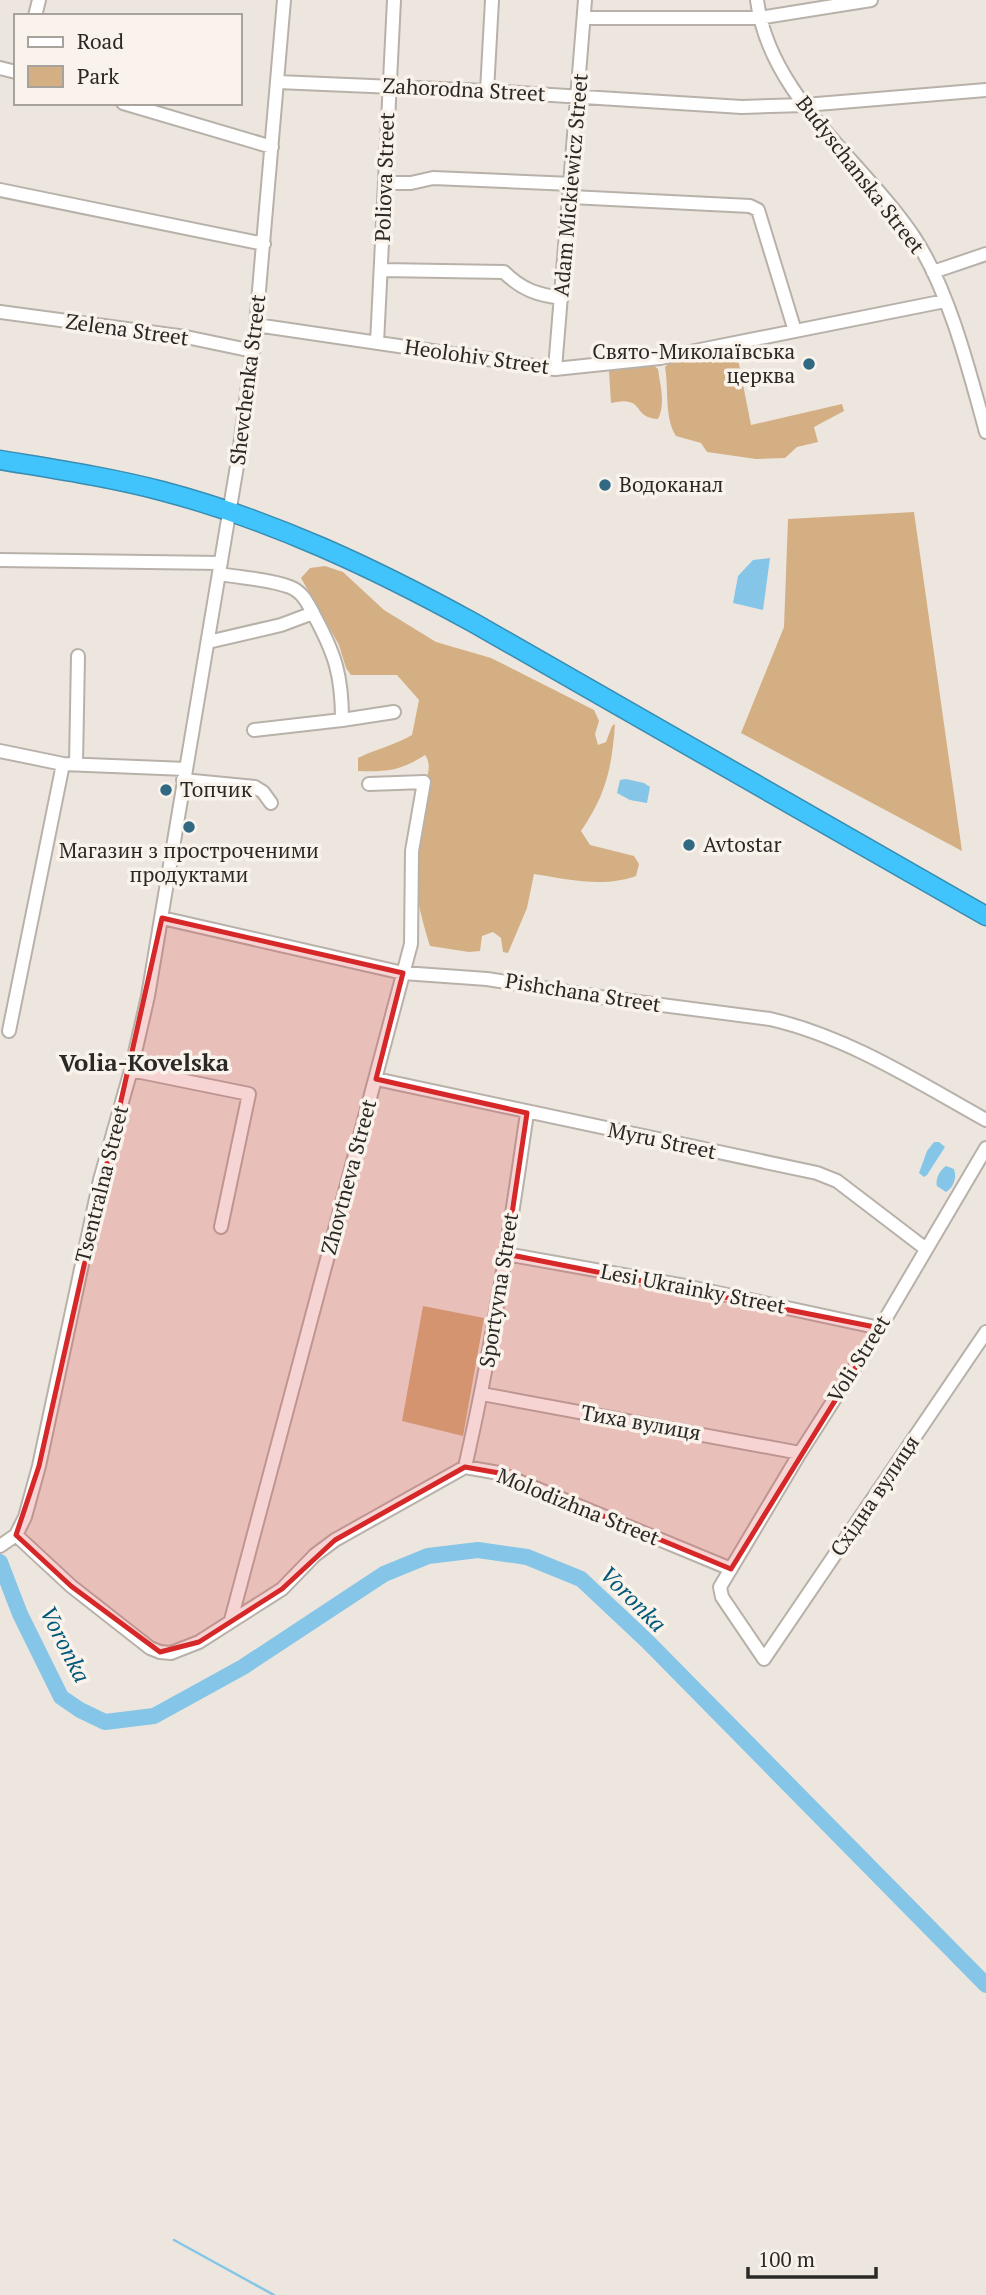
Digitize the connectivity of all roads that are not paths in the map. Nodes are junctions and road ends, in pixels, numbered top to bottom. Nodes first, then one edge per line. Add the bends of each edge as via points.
1 (284, 0) edge
2 (394, 0) edge
3 (492, 0) edge
4 (585, 0) edge
5 (757, 0) edge
6 (871, 0) edge
7 (584, 18) junction
8 (760, 18) junction
9 (278, 82) junction
10 (389, 87) junction
11 (986, 90) edge
12 (487, 91) junction
13 (579, 96) junction
14 (130, 105) edge
15 (805, 105) junction
16 (272, 147) junction
17 (386, 183) junction
18 (0, 190) edge
19 (572, 190) junction
20 (264, 244) junction
21 (986, 254) edge
22 (382, 270) junction
23 (933, 272) junction
24 (562, 299) junction
25 (945, 301) junction
26 (0, 312) edge
27 (256, 326) junction
28 (796, 331) junction
29 (377, 343) junction
30 (253, 351) junction
31 (555, 369) junction
32 (980, 391) edge
33 (986, 432) edge
34 (0, 460) edge
35 (229, 511) junction
36 (0, 559) edge
37 (220, 569) junction
38 (313, 613) junction
39 (208, 642) junction
40 (78, 656) dead end
41 (394, 712) dead end
42 (342, 720) junction
43 (254, 730) dead end
44 (0, 751) edge
45 (69, 764) junction
46 (186, 768) junction
47 (369, 783) dead end
48 (271, 803) dead end
49 (986, 916) edge
50 (162, 918) junction
51 (403, 973) junction
52 (9, 1031) dead end
53 (131, 1070) junction
54 (376, 1079) junction
55 (527, 1113) junction
56 (986, 1120) edge
57 (986, 1149) edge
58 (220, 1227) dead end
59 (926, 1249) junction
60 (506, 1254) junction
61 (880, 1328) junction
62 (986, 1332) edge
63 (482, 1394) junction
64 (800, 1453) junction
65 (466, 1466) junction
66 (16, 1535) junction
67 (2, 1545) edge
68 (731, 1569) junction
69 (232, 1620) junction
70 (764, 1659) joint

1 - 9 street, Shevchenka Street
2 - 10 street, Poliova Street
3 - 12 street
4 - 7 street, Adam Mickiewicz Street
5 - 8 street, Budyschanska Street
6 - 8 street
7 - 8 street
7 - 13 street, Adam Mickiewicz Street
8 - 15 street, Budyschanska Street via 775,58
9 - 10 street, Zahorodna Street
9 - 16 street, Shevchenka Street
10 - 12 street, Zahorodna Street
10 - 17 street, Poliova Street
11 - 15 street, Zahorodna Street
12 - 13 street, Zahorodna Street
13 - 15 street, Zahorodna Street via 693,105
13 - 19 street, Adam Mickiewicz Street
14 - 16 street
15 - 23 street, Budyschanska Street via 892,209
16 - 20 street, Shevchenka Street
17 - 19 street via 433,178
17 - 22 street, Poliova Street
18 - 20 street
19 - 24 street, Adam Mickiewicz Street
19 - 28 street via 758,210
20 - 27 street, Shevchenka Street
21 - 23 street
22 - 24 street, Poliova Street via 504,272 519,286
22 - 29 street, Poliova Street
23 - 25 street, Budyschanska Street
24 - 31 street, Adam Mickiewicz Street
25 - 28 street, Heolohiv Street
25 - 32 street, Budyschanska Street
26 - 30 street, Zelena Street via 186,337
27 - 29 street, Heolohiv Street
27 - 30 street, Shevchenka Street
28 - 31 street, Heolohiv Street via 660,358
29 - 31 street, Heolohiv Street
30 - 35 street, Shevchenka Street
32 - 33 street, Budyschanska Street
34 - 35 highway via 136,485
35 - 37 street, Shevchenka Street
35 - 49 highway via 390,577
36 - 37 street
37 - 38 street via 290,587 303,595
37 - 39 street, Shevchenka Street
38 - 39 street
38 - 42 street via 338,667
39 - 46 street, Shevchenka Street
40 - 45 street
41 - 42 street
42 - 43 street
44 - 45 street
45 - 46 street
45 - 52 street
46 - 48 street via 255,787
46 - 50 street, Tsentralna Street
47 - 51 street, Zhovtneva Street via 424,782 412,851 412,931
50 - 51 street, Pishchana Street
50 - 53 street, Tsentralna Street
51 - 54 street, Zhovtneva Street
51 - 56 street, Pishchana Street via 487,979 796,1025 830,1036
53 - 58 street via 249,1094
53 - 66 street, Tsentralna Street via 100,1180 38,1466
54 - 55 street, Myru Street
54 - 69 street, Zhovtneva Street
55 - 59 street, Myru Street via 817,1173 837,1181
55 - 60 street, Sportyvna Street
57 - 59 street, Voli Street
59 - 61 street, Voli Street
60 - 61 street, Lesi Ukrainky Street
60 - 63 street, Sportyvna Street
61 - 64 street, Voli Street
62 - 70 street, Східна вулиця
63 - 64 street, Тиха вулиця
63 - 65 street, Sportyvna Street
64 - 68 street, Voli Street
65 - 68 street, Molodizhna Street via 499,1473
65 - 69 street via 335,1540 282,1589
66 - 67 street
66 - 69 street via 71,1586 160,1652 171,1654 199,1642
68 - 70 street, Voli Street via 720,1587 722,1597

